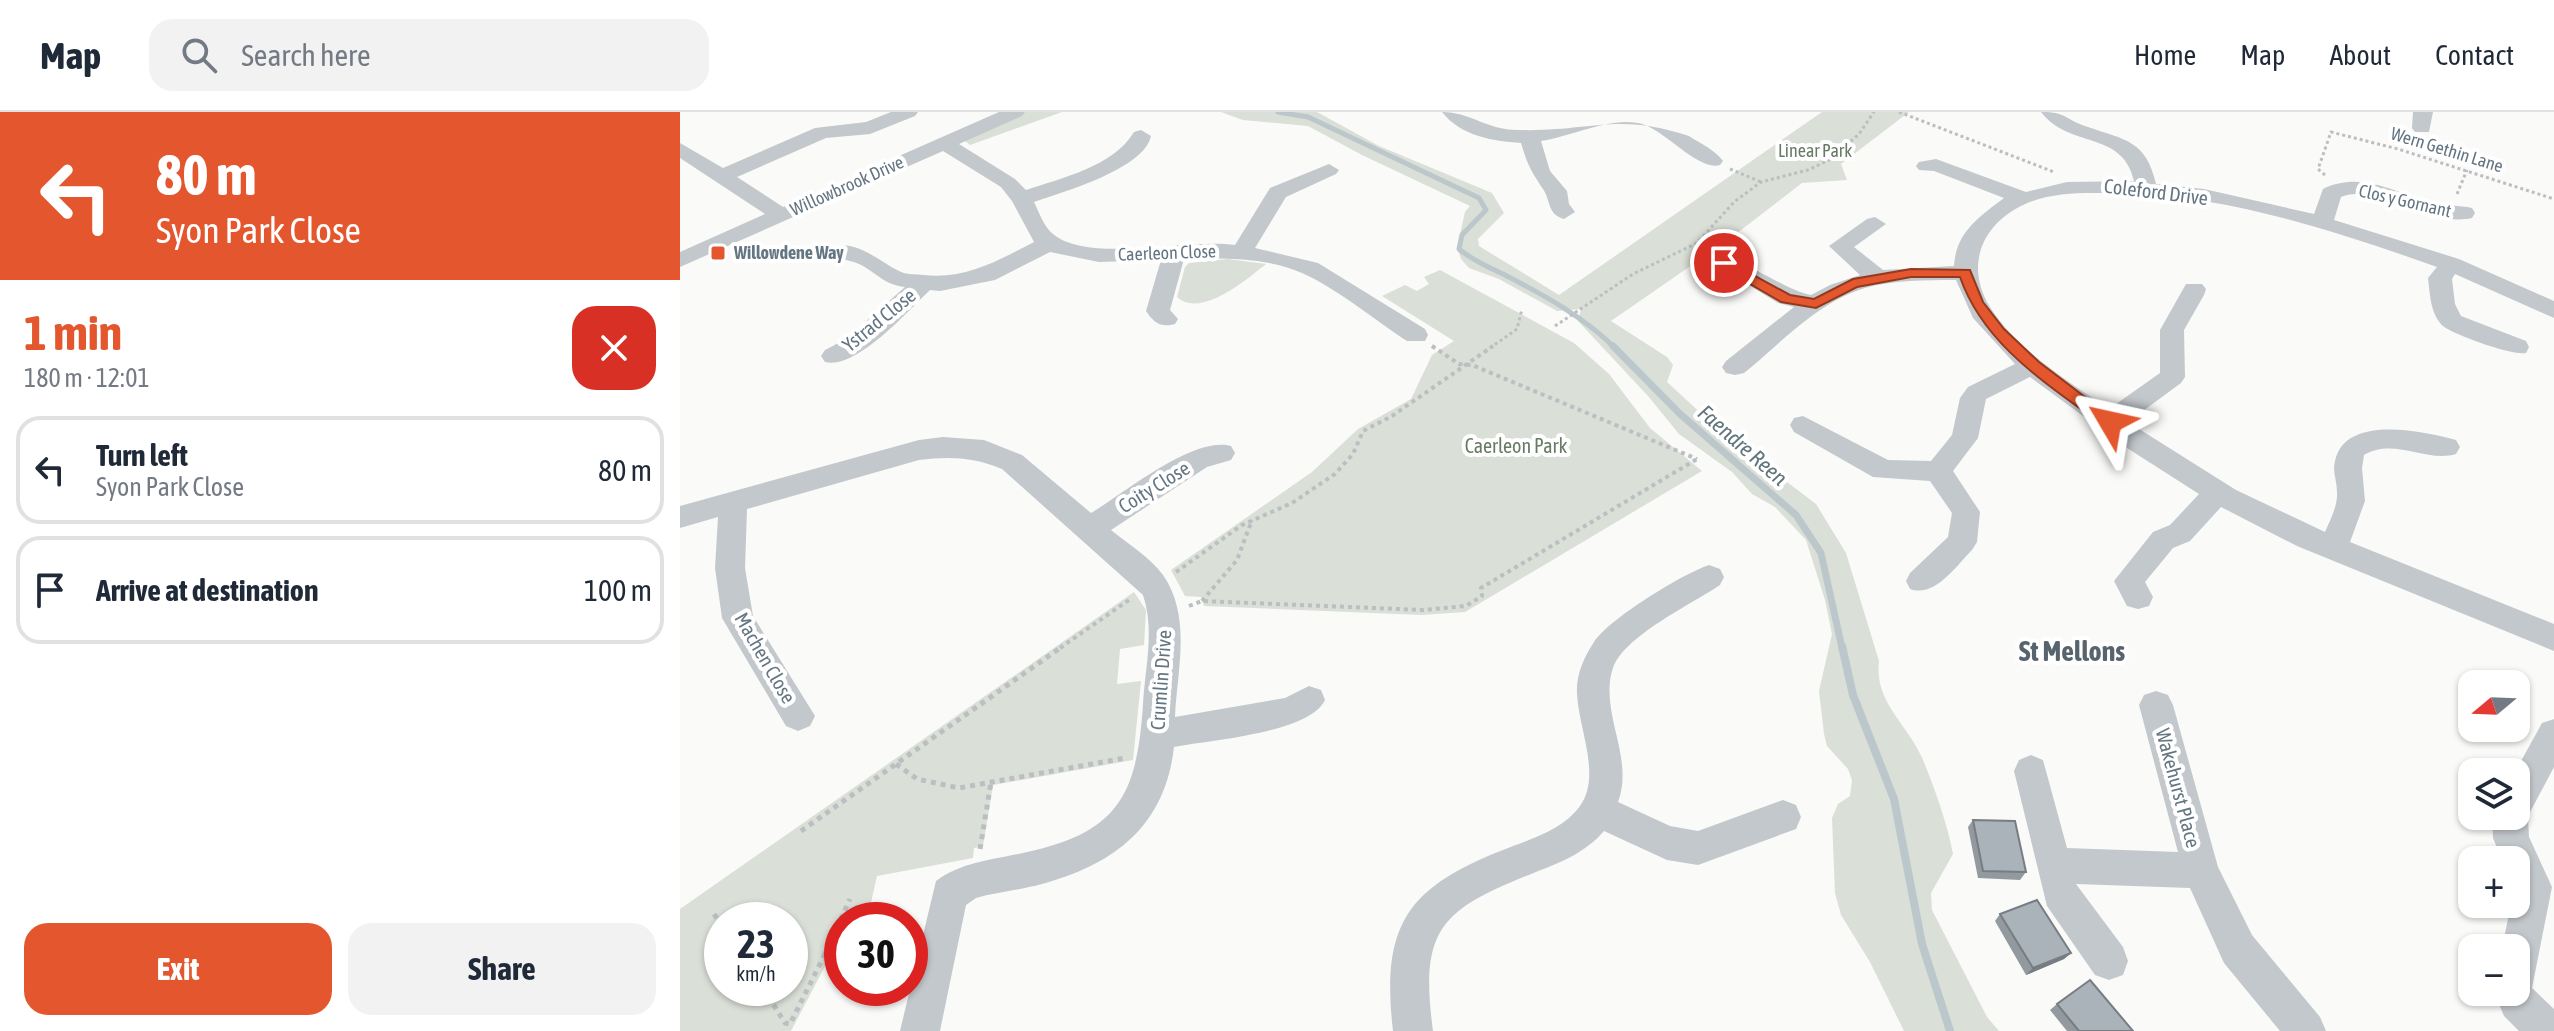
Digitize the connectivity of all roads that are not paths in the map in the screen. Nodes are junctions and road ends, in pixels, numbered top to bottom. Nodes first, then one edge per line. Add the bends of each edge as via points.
1 (908, 112) edge
2 (1015, 112) edge
3 (1452, 112) edge
4 (2051, 112) edge
5 (1667, 118) edge
6 (1141, 136) dead end
7 (1529, 136) junction
8 (943, 143) junction
9 (680, 149) edge
10 (1713, 161) road end
11 (1926, 166) dead end
12 (1329, 170) dead end
13 (722, 176) junction
14 (2146, 187) junction
15 (2022, 198) junction
16 (1022, 199) junction
17 (1564, 212) dead end
18 (2464, 213) dead end
19 (781, 215) junction
20 (2322, 223) junction
21 (1875, 224) dead end
22 (1049, 243) junction
23 (840, 251) dead end
24 (1175, 252) junction
25 (1242, 252) junction
26 (680, 260) edge
27 (1724, 263) dead end
28 (2451, 264) junction
29 (1965, 273) junction
30 (1880, 280) junction
31 (923, 284) junction
32 (2194, 289) dead end
33 (1816, 304) junction
34 (2554, 310) edge
35 (1166, 319) dead end
36 (1416, 335) road end
37 (2517, 347) dead end
38 (834, 356) dead end
39 (2033, 365) junction
40 (1735, 367) dead end
41 (2110, 422) junction
42 (1803, 425) dead end
43 (2446, 447) dead end
44 (1221, 453) dead end
45 (1938, 471) junction
46 (2218, 492) junction
47 (733, 504) junction
48 (680, 517) edge
49 (1091, 528) junction
50 (2333, 547) junction
51 (1709, 577) dead end
52 (1921, 581) dead end
53 (2138, 597) dead end
54 (2554, 638) edge
55 (1309, 700) dead end
56 (2156, 705) dead end
57 (798, 716) dead end
58 (2554, 734) edge
59 (1147, 745) junction
60 (2031, 771) dead end
61 (2530, 778) edge
62 (1597, 810) junction
63 (1783, 817) dead end
64 (2511, 830) edge
65 (2053, 865) junction
66 (2201, 871) junction
67 (2544, 901) edge
68 (2530, 940) edge
69 (2109, 961) dead end
70 (2522, 1006) edge
71 (2542, 1026) dead end
72 (920, 1031) edge
73 (1413, 1031) edge
74 (2306, 1031) edge

1 - 13 street via 870,128 822,132
2 - 8 street, Willowbrook Drive
3 - 7 street via 1480,130
4 - 14 street via 2065,126 2129,150 2139,160
5 - 7 street via 1616,117
5 - 10 street via 1686,144
6 - 16 street via 1139,145 1089,176
7 - 17 street via 1540,172
8 - 16 street via 1000,176
8 - 19 street, Willowbrook Drive
9 - 13 street
11 - 15 street via 1936,165
12 - 25 street via 1277,183
13 - 19 street
14 - 15 street, Coleford Drive via 2080,185
14 - 20 street, Coleford Drive
15 - 29 street, Coleford Drive via 1981,224 1968,244
16 - 22 street
18 - 20 street, Clos y Gornant via 2441,212 2367,189 2341,189 2331,194
19 - 26 street, Willowbrook Drive
20 - 28 street, Coleford Drive
21 - 30 street via 1840,246
22 - 24 street, Caerleon Close via 1087,255
22 - 31 street via 987,275
23 - 31 street via 867,259 895,279
24 - 25 street, Caerleon Close
24 - 35 street via 1158,311
25 - 36 street, Caerleon Close via 1310,268
27 - 33 street via 1786,298
28 - 34 street, Coleford Drive
28 - 37 street via 2440,278 2446,315
29 - 30 street via 1911,273
29 - 39 street via 1984,315
30 - 33 street via 1853,284
31 - 38 street, Ystrad Close via 855,345
32 - 41 street via 2173,326 2172,377
33 - 40 street
39 - 41 street
39 - 45 street via 1977,393 1965,438
41 - 46 street
42 - 45 street via 1883,470
43 - 50 street via 2386,438 2354,449 2349,458 2351,501
44 - 49 street, Coity Close via 1198,459
45 - 52 street via 1966,512 1962,542
46 - 50 street
46 - 53 street via 2180,533 2163,540 2129,581
47 - 48 street, Crumlin Drive
47 - 49 street, Crumlin Drive via 897,455 962,448 984,450 1012,462
47 - 57 street, Machen Close via 730,568 738,618
49 - 59 street, Crumlin Drive via 1151,581 1165,606
50 - 54 street
51 - 62 street via 1615,640 1597,666 1594,705 1607,774
55 - 59 street via 1292,711
56 - 66 street, Wakehurst Place
58 - 61 street
59 - 72 street, Crumlin Drive via 1153,770 1147,790 1117,830 1094,848 1050,865 961,883 949,894
60 - 65 street
62 - 63 street via 1667,843 1698,848
62 - 73 street via 1566,842 1472,880 1447,895 1429,915 1407,965
64 - 67 street via 2533,887
65 - 66 street, Wakehurst Place
65 - 69 street via 2060,893
66 - 74 street, Wakehurst Place via 2238,949
67 - 68 street
70 - 71 street

